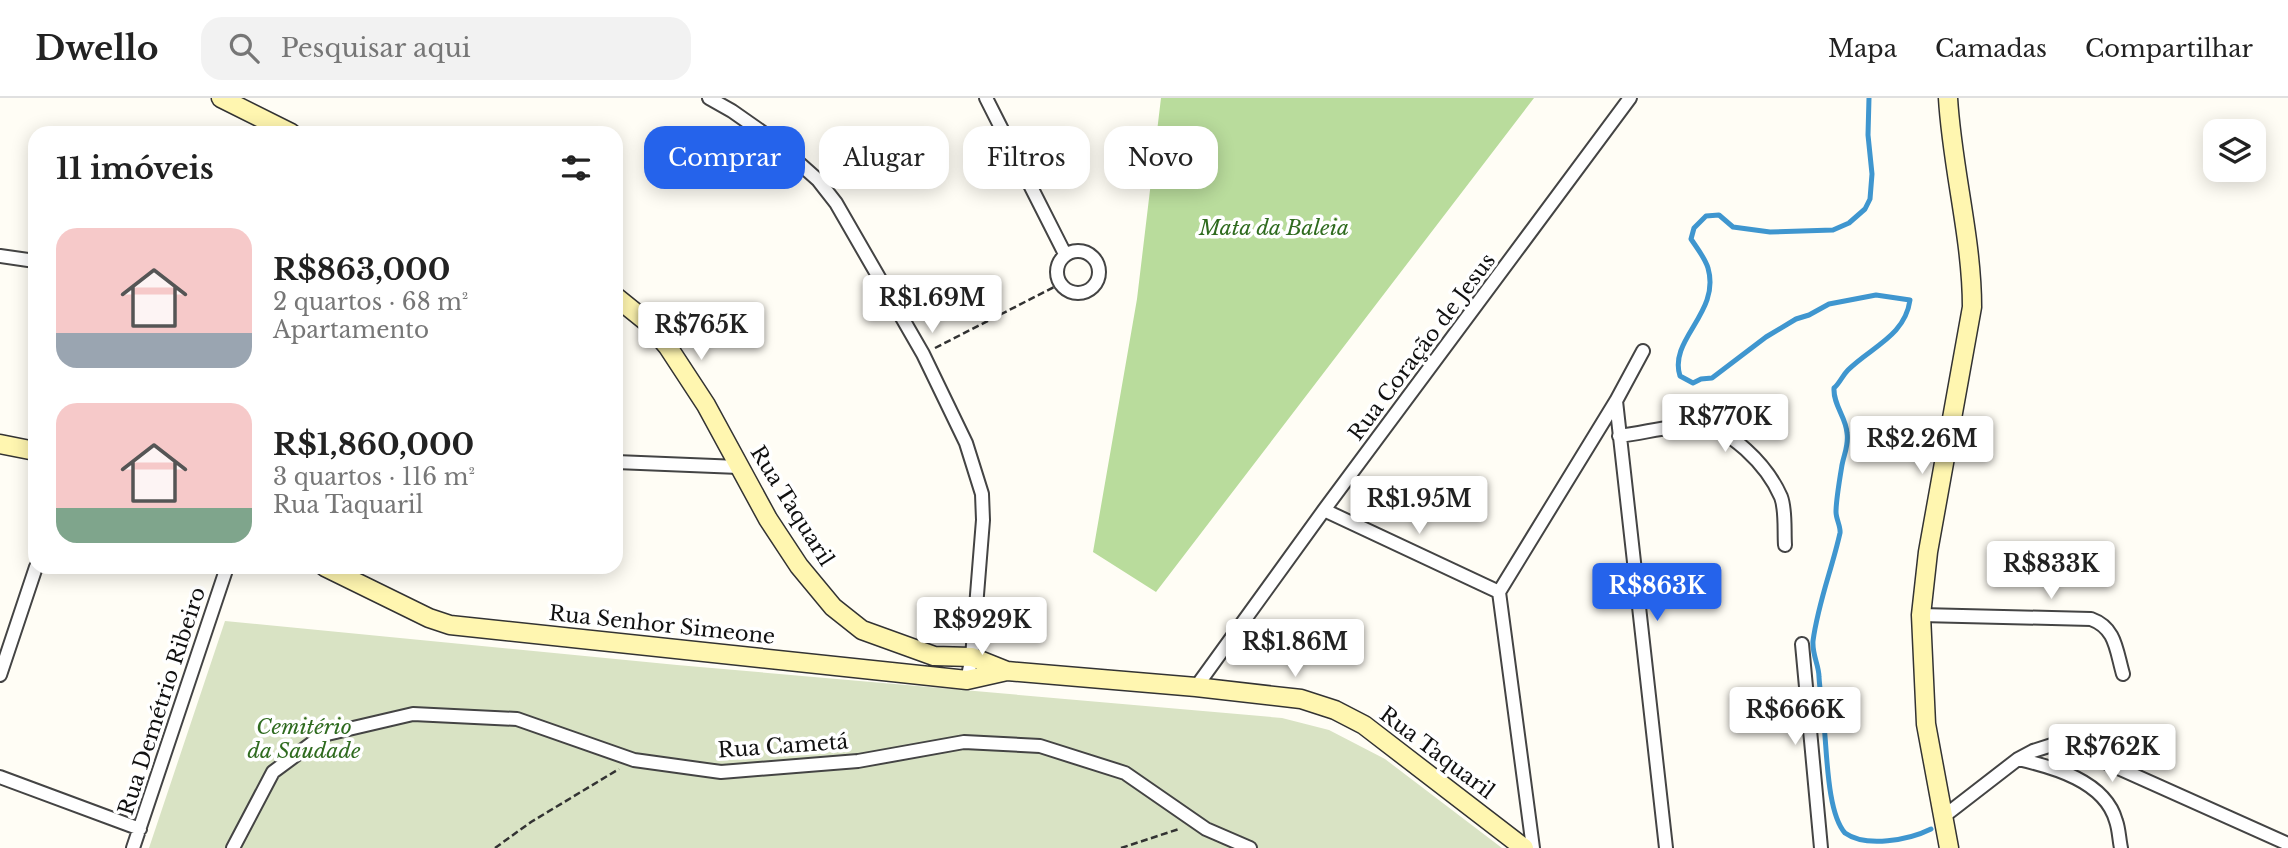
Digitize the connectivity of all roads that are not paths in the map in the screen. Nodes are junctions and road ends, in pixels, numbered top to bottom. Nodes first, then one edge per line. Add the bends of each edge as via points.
1 (221, 98) edge
2 (709, 98) edge
3 (986, 98) edge
4 (1630, 98) edge
5 (1948, 98) edge
6 (277, 126) edge
7 (1065, 254) junction
8 (0, 256) edge
9 (28, 260) edge
10 (623, 303) edge
11 (1643, 351) dead end
12 (1616, 401) junction
13 (1619, 436) junction
14 (0, 444) edge
15 (28, 450) edge
16 (623, 462) edge
17 (739, 467) junction
18 (1324, 510) junction
19 (1785, 545) dead end
20 (34, 574) edge
21 (225, 574) edge
22 (339, 574) edge
23 (1499, 592) junction
24 (1921, 615) junction
25 (1802, 644) dead end
26 (972, 657) junction
27 (1007, 671) junction
28 (2123, 674) dead end
29 (0, 675) edge
30 (967, 680) junction
31 (1196, 687) junction
32 (2018, 759) junction
33 (0, 777) edge
34 (1943, 817) junction
35 (140, 829) junction
36 (2288, 844) edge
37 (133, 848) edge
38 (233, 848) edge
39 (1250, 848) edge
40 (1524, 848) edge
41 (1533, 848) edge
42 (1666, 848) edge
43 (1821, 848) edge
44 (1950, 848) edge
45 (2121, 848) edge

1 - 6 street
2 - 26 street via 772,139 818,180 836,204 923,354 966,443 982,494 983,520
3 - 7 street
4 - 18 street, Rua Coração de Jesus
5 - 24 street via 1972,307
7 - 7 street via 1080,251 1095,259 1099,279 1090,290 1079,294 1060,284 1057,268
8 - 9 street
10 - 17 street, Rua Taquaril via 668,347
11 - 12 street
12 - 13 street
12 - 23 street
13 - 19 street via 1696,425 1721,431 1763,468 1782,499
13 - 42 street
14 - 15 street
16 - 17 street
17 - 26 street, Rua Taquaril via 799,566 834,607 862,630 934,656
18 - 23 street
18 - 31 street, Rua Coração de Jesus
20 - 29 street
21 - 35 street, Rua Demétrio Ribeiro
22 - 30 street, Rua Senhor Simeone via 450,625
23 - 41 street
24 - 28 street via 2091,619 2103,623 2111,633
24 - 34 street via 1926,724
25 - 43 street
26 - 27 street, Rua Taquaril
26 - 30 street
27 - 30 street, Rua Senhor Simeone
27 - 31 street, Rua Taquaril
31 - 40 street, Rua Taquaril via 1301,699 1335,710 1364,725
32 - 34 street
32 - 36 street via 2052,745 2078,750
32 - 45 street via 2053,767 2102,798 2116,818
33 - 35 street
34 - 44 street
35 - 37 street, Rua Demétrio Ribeiro
38 - 39 street, Rua Cametá via 273,772 323,736 414,714 517,719 634,761 721,772 858,761 964,742 1040,746 1125,773 1206,829

